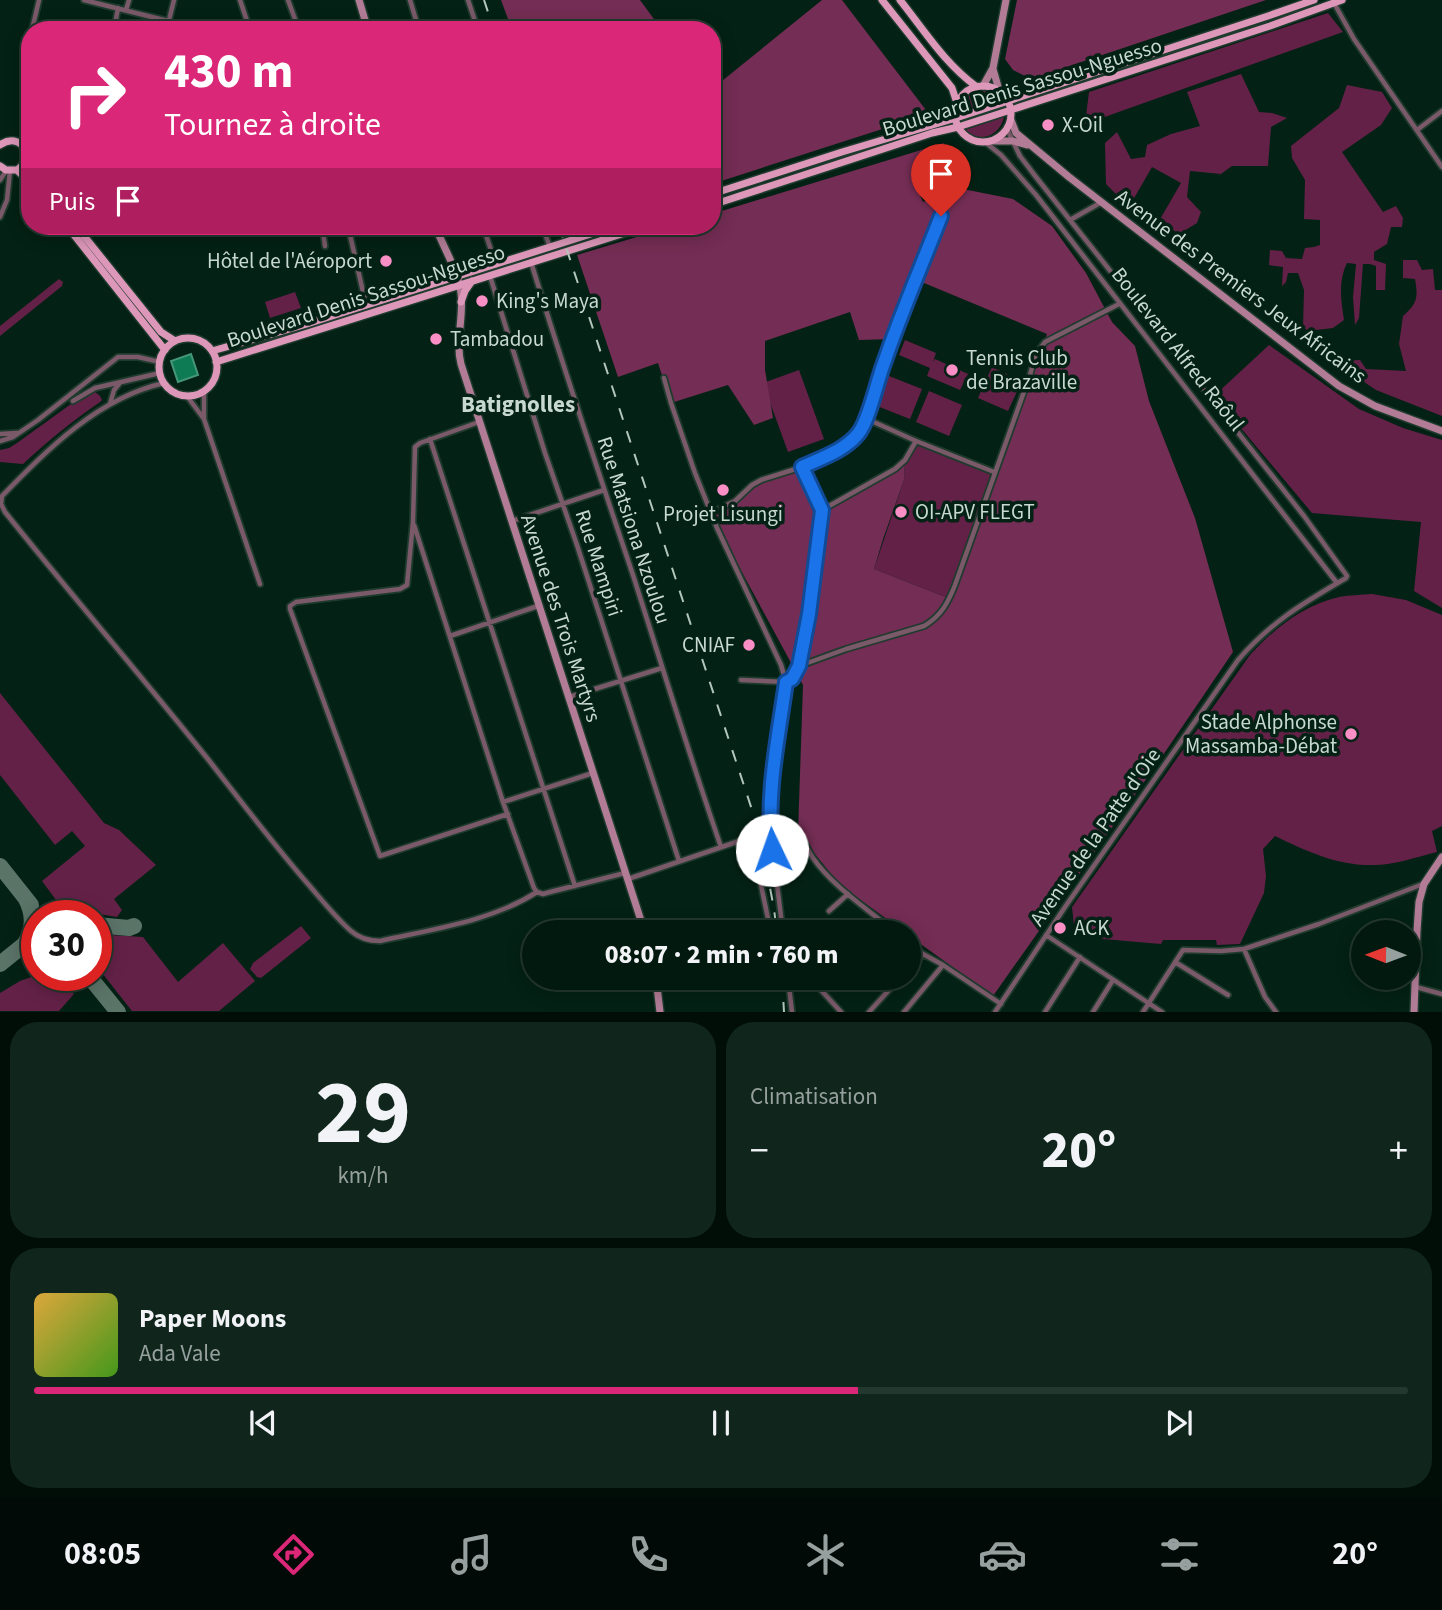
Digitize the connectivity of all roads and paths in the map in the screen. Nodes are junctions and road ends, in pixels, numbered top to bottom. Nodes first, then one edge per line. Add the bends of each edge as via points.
1 (39, 0) edge
2 (84, 0) edge
3 (129, 0) edge
4 (174, 0) edge
5 (240, 0) edge
6 (288, 0) edge
7 (359, 0) edge
8 (410, 0) edge
9 (468, 0) edge
10 (882, 0) edge
11 (900, 0) edge
12 (1006, 0) edge
13 (1314, 0) edge
14 (1338, 2) edge
15 (118, 8) junction
16 (126, 10) junction
17 (169, 20) junction
18 (34, 21) edge
19 (116, 21) edge
20 (172, 21) edge
21 (247, 21) edge
22 (296, 21) edge
23 (365, 21) edge
24 (416, 21) edge
25 (475, 21) edge
26 (993, 68) junction
27 (980, 86) junction
28 (999, 90) junction
29 (1008, 101) junction
30 (957, 103) junction
31 (1011, 110) junction
32 (1442, 111) edge
33 (956, 118) junction
34 (1011, 120) junction
35 (958, 127) junction
36 (1007, 129) junction
37 (1417, 130) junction
38 (2, 141) edge
39 (1013, 141) junction
40 (988, 142) junction
41 (21, 144) edge
42 (1031, 146) junction
43 (1442, 167) edge
44 (8, 169) edge
45 (0, 180) edge
46 (721, 191) edge
47 (951, 191) dead end
48 (721, 202) edge
49 (1100, 203) junction
50 (0, 217) edge
51 (1070, 220) junction
52 (73, 235) edge
53 (82, 235) edge
54 (323, 235) edge
55 (350, 235) edge
56 (438, 235) edge
57 (487, 235) edge
58 (545, 235) edge
59 (588, 235) edge
60 (618, 235) edge
61 (324, 246) dead end
62 (550, 247) junction
63 (531, 262) junction
64 (496, 265) junction
65 (489, 275) junction
66 (472, 281) junction
67 (455, 282) junction
68 (461, 302) junction
69 (1119, 304) junction
70 (366, 306) junction
71 (460, 311) junction
72 (175, 341) junction
73 (165, 349) junction
74 (212, 351) junction
75 (159, 362) junction
76 (216, 362) junction
77 (160, 373) junction
78 (664, 378) dead end
79 (120, 383) junction
80 (164, 383) junction
81 (204, 391) junction
82 (187, 396) junction
83 (73, 401) dead end
84 (110, 405) junction
85 (204, 419) junction
86 (867, 419) junction
87 (479, 422) junction
88 (1442, 431) edge
89 (0, 433) edge
90 (20, 433) junction
91 (430, 439) junction
92 (0, 441) edge
93 (916, 441) junction
94 (802, 467) junction
95 (994, 472) junction
96 (604, 490) junction
97 (563, 504) junction
98 (822, 510) junction
99 (712, 512) junction
100 (511, 521) junction
101 (413, 522) junction
102 (1345, 574) joint
103 (1337, 583) junction
104 (260, 584) dead end
105 (538, 606) junction
106 (490, 622) junction
107 (450, 636) junction
108 (799, 666) junction
109 (662, 668) junction
110 (741, 680) dead end
111 (620, 681) junction
112 (786, 682) junction
113 (568, 697) junction
114 (593, 773) junction
115 (544, 789) junction
116 (503, 802) junction
117 (508, 814) junction
118 (721, 847) junction
119 (772, 850) junction
120 (1442, 857) edge
121 (679, 861) junction
122 (627, 876) junction
123 (1423, 884) junction
124 (575, 886) junction
125 (537, 892) junction
126 (848, 894) junction
127 (829, 911) dead end
128 (641, 920) edge
129 (769, 920) edge
130 (781, 920) edge
131 (881, 920) edge
132 (1418, 920) edge
133 (1046, 935) junction
134 (1244, 950) junction
135 (923, 954) edge
136 (1080, 957) junction
137 (1175, 962) junction
138 (943, 965) junction
139 (1113, 980) junction
140 (1421, 989) edge
141 (657, 990) edge
142 (790, 990) edge
143 (821, 990) edge
144 (1415, 990) edge
145 (888, 991) edge
146 (1442, 994) edge
147 (1228, 995) dead end
148 (1149, 1003) junction
149 (1001, 1004) junction
150 (660, 1012) edge
151 (792, 1012) edge
152 (841, 1012) edge
153 (869, 1012) edge
154 (904, 1012) edge
155 (995, 1012) edge
156 (1045, 1012) edge
157 (1093, 1012) edge
158 (1143, 1012) edge
159 (1162, 1012) edge
160 (1276, 1012) edge
161 (1414, 1012) edge

1 - 18 street
2 - 15 street
3 - 16 street
4 - 17 street
5 - 21 street
6 - 22 street
7 - 23 main road
8 - 24 street
9 - 25 street
10 - 30 main road via 952,88
11 - 27 main road via 962,76
12 - 26 main road
13 - 29 main road, Boulevard Denis Sassou-Nguesso
14 - 31 main road, Boulevard Denis Sassou-Nguesso
14 - 37 street via 1354,39
15 - 16 street
15 - 19 street
16 - 17 street
17 - 20 street
26 - 27 main road
26 - 28 main road
27 - 28 main road
27 - 30 main road
28 - 29 main road
29 - 31 main road
29 - 33 main road, Boulevard Denis Sassou-Nguesso
30 - 33 main road
31 - 34 main road
31 - 35 main road, Boulevard Denis Sassou-Nguesso
32 - 37 street
33 - 35 main road
33 - 46 main road, Boulevard Denis Sassou-Nguesso
34 - 36 main road
34 - 42 main road, Avenue des Premiers Jeux Africains via 1016,133
35 - 40 main road via 969,138
35 - 48 main road, Boulevard Denis Sassou-Nguesso
36 - 39 street, Boulevard Alfred Raôul
36 - 40 main road
37 - 43 street
38 - 41 main road
39 - 40 main road, Avenue des Premiers Jeux Africains
39 - 42 main road, Avenue des Premiers Jeux Africains
39 - 51 street, Boulevard Alfred Raôul
40 - 69 street, Boulevard Alfred Raôul via 1025,181
42 - 49 main road, Avenue des Premiers Jeux Africains
44 - 45 street
44 - 50 street via 9,192
47 - 86 street via 887,353
49 - 51 street
49 - 88 main road, Avenue des Premiers Jeux Africains via 1339,386 1375,406
51 - 102 street, Boulevard Alfred Raôul via 1296,505
52 - 73 main road
53 - 72 main road via 161,332
54 - 61 street
55 - 70 street
56 - 67 main road, Avenue des Trois Martyrs
57 - 64 street
58 - 62 street
59 - 62 main road, Boulevard Denis Sassou-Nguesso
60 - 63 main road, Boulevard Denis Sassou-Nguesso
62 - 64 main road, Boulevard Denis Sassou-Nguesso
63 - 65 main road, Boulevard Denis Sassou-Nguesso
63 - 96 street, Rue Matsiona Nzoulou
64 - 67 main road, Boulevard Denis Sassou-Nguesso
65 - 66 main road, Boulevard Denis Sassou-Nguesso
65 - 97 street, Rue Mampiri
66 - 67 main road, Boulevard Denis Sassou-Nguesso
66 - 68 main road
67 - 68 main road, Avenue des Trois Martyrs
67 - 70 main road, Boulevard Denis Sassou-Nguesso
67 - 71 main road, Avenue des Trois Martyrs
67 - 76 main road, Boulevard Denis Sassou-Nguesso
68 - 71 main road, Avenue des Trois Martyrs
69 - 95 street via 1042,345
69 - 103 street, Boulevard Alfred Raôul
70 - 74 main road, Boulevard Denis Sassou-Nguesso
71 - 87 main road, Avenue des Trois Martyrs via 459,356
72 - 73 main road
72 - 74 main road via 198,340
73 - 75 main road
74 - 76 main road
75 - 77 main road
75 - 90 street via 118,357
76 - 81 main road via 212,383
77 - 79 street
77 - 80 main road
78 - 99 street
79 - 83 street via 95,388
79 - 84 street
80 - 82 main road
80 - 84 street
81 - 82 main road
81 - 85 street
82 - 85 street
84 - 125 street via 64,435 2,496 1,504 325,904 351,931 380,941 465,921
85 - 104 street
86 - 93 street
86 - 94 street via 848,443
87 - 91 street
87 - 100 main road, Avenue des Trois Martyrs
89 - 90 street
90 - 92 street
91 - 101 street via 415,447
91 - 106 street
93 - 95 street
93 - 98 street via 895,469
94 - 98 street
94 - 99 street via 761,480
95 - 108 street via 949,599 933,621
96 - 97 street
96 - 109 street, Rue Matsiona Nzoulou
97 - 100 street
97 - 111 street, Rue Mampiri
98 - 108 street
99 - 112 street
100 - 105 main road, Avenue des Trois Martyrs
101 - 107 street
101 - 117 street via 404,588 296,602 290,606 291,613 380,856
102 - 103 street, Avenue de la Patte d'Oie
103 - 133 street, Avenue de la Patte d'Oie via 1274,624 1238,660
105 - 106 street
105 - 113 main road, Avenue des Trois Martyrs
106 - 107 street
106 - 115 street
107 - 116 street
108 - 112 street
109 - 111 street
109 - 118 street, Rue Matsiona Nzoulou
110 - 112 street
111 - 113 street
111 - 121 street, Rue Mampiri
112 - 119 street via 774,757
113 - 114 main road, Avenue des Trois Martyrs
114 - 115 street
114 - 122 main road, Avenue des Trois Martyrs
115 - 116 street
115 - 124 street
116 - 117 street
117 - 125 street
118 - 121 street
118 - 129 street via 753,838
119 - 126 street via 801,837
119 - 130 street
120 - 123 main road
121 - 122 street
122 - 124 street
122 - 128 main road, Avenue des Trois Martyrs
123 - 132 main road
123 - 134 street
124 - 125 street
126 - 127 street
126 - 131 street
133 - 136 street
133 - 149 street, Avenue de la Patte d'Oie
134 - 137 street via 1183,950
134 - 160 street
135 - 138 street
136 - 139 street
136 - 156 street
137 - 147 street
137 - 148 street
138 - 149 street
138 - 154 street
139 - 148 street
139 - 157 street
140 - 146 street
141 - 150 main road
142 - 151 street
143 - 152 street
144 - 161 main road
145 - 153 street
148 - 158 street
148 - 159 street
149 - 155 street, Avenue de la Patte d'Oie

